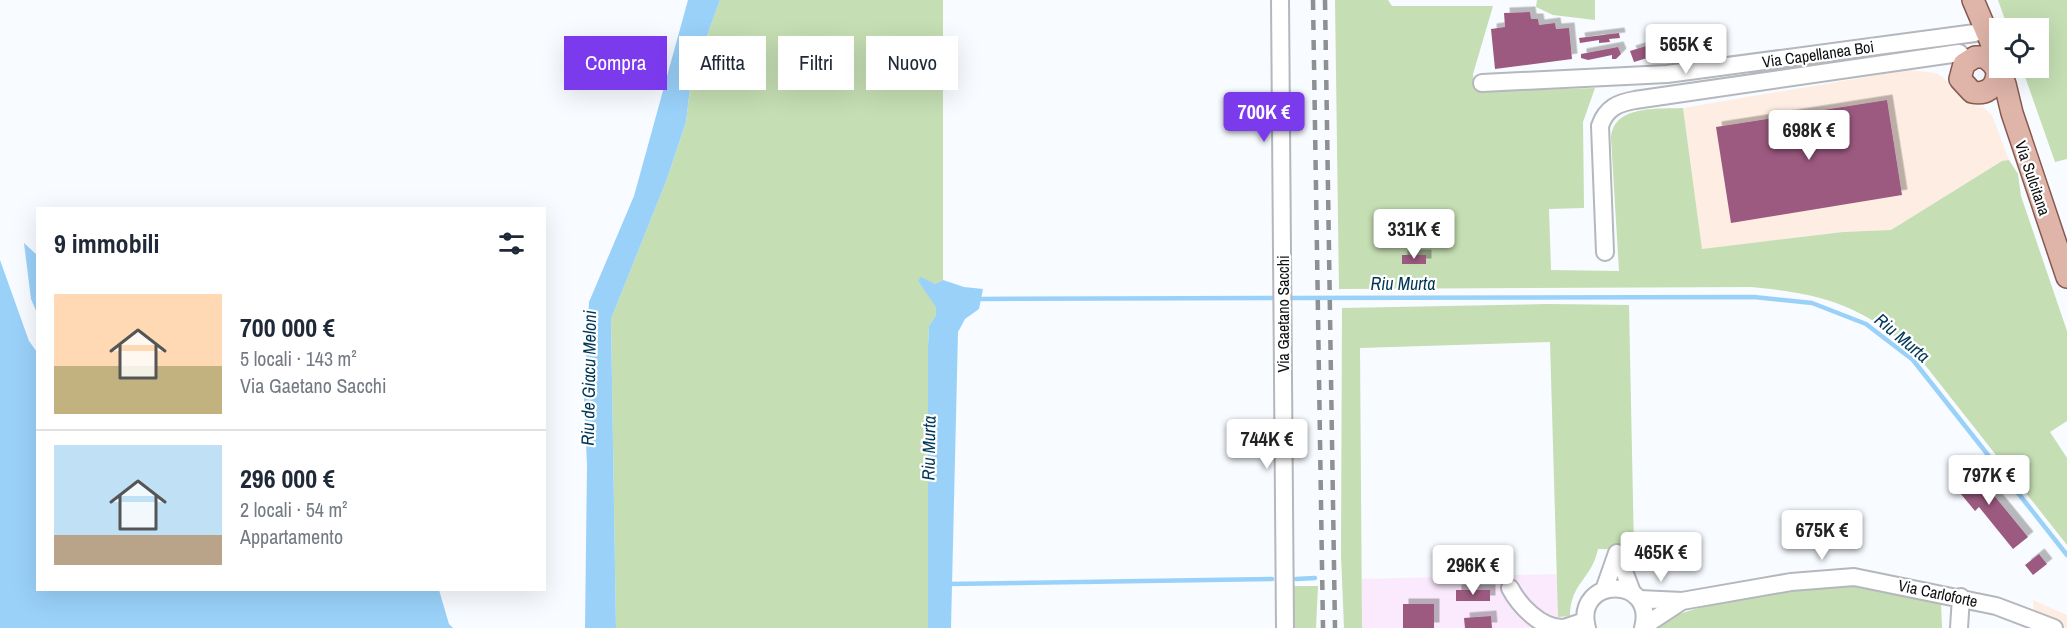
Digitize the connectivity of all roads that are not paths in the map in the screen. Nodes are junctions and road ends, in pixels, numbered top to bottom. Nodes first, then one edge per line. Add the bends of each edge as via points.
1 (1280, 0) edge
2 (1975, 5) edge
3 (1975, 33) junction
4 (1989, 38) edge
5 (1989, 61) edge
6 (1966, 66) junction
7 (1997, 78) edge
8 (2001, 78) edge
9 (1482, 83) dead end
10 (1978, 93) junction
11 (2012, 113) junction
12 (1605, 252) dead end
13 (2067, 277) edge
14 (1510, 588) dead end
15 (1604, 590) junction
16 (1635, 596) junction
17 (1961, 597) junction
18 (1682, 601) junction
19 (1586, 624) edge
20 (1644, 627) edge
21 (1286, 628) edge
22 (1959, 628) edge
23 (2054, 628) edge

1 - 21 street, Via Gaetano Sacchi
2 - 3 main road, Via Sulcitana
2 - 4 main road, Via Sulcitana
3 - 6 main road, Via Sulcitana
3 - 9 street, Via Capellanea Boi via 1667,74
5 - 6 main road via 1985,57
6 - 10 main road via 1967,89
6 - 12 street via 1959,54 1615,105 1600,126
7 - 10 main road via 1990,90
8 - 11 main road, Via Sulcitana
10 - 11 main road
11 - 13 main road, Via Sulcitana
14 - 19 street via 1518,604 1546,624 1562,628
15 - 16 street, Via Carloforte via 1613,587
15 - 16 street via 1617,553
15 - 19 street via 1589,602
16 - 18 street, Via Carloforte
16 - 20 street via 1644,607
17 - 18 street, Via Carloforte via 1854,577 1791,582
17 - 22 street
17 - 23 street, Via Carloforte
18 - 20 street

